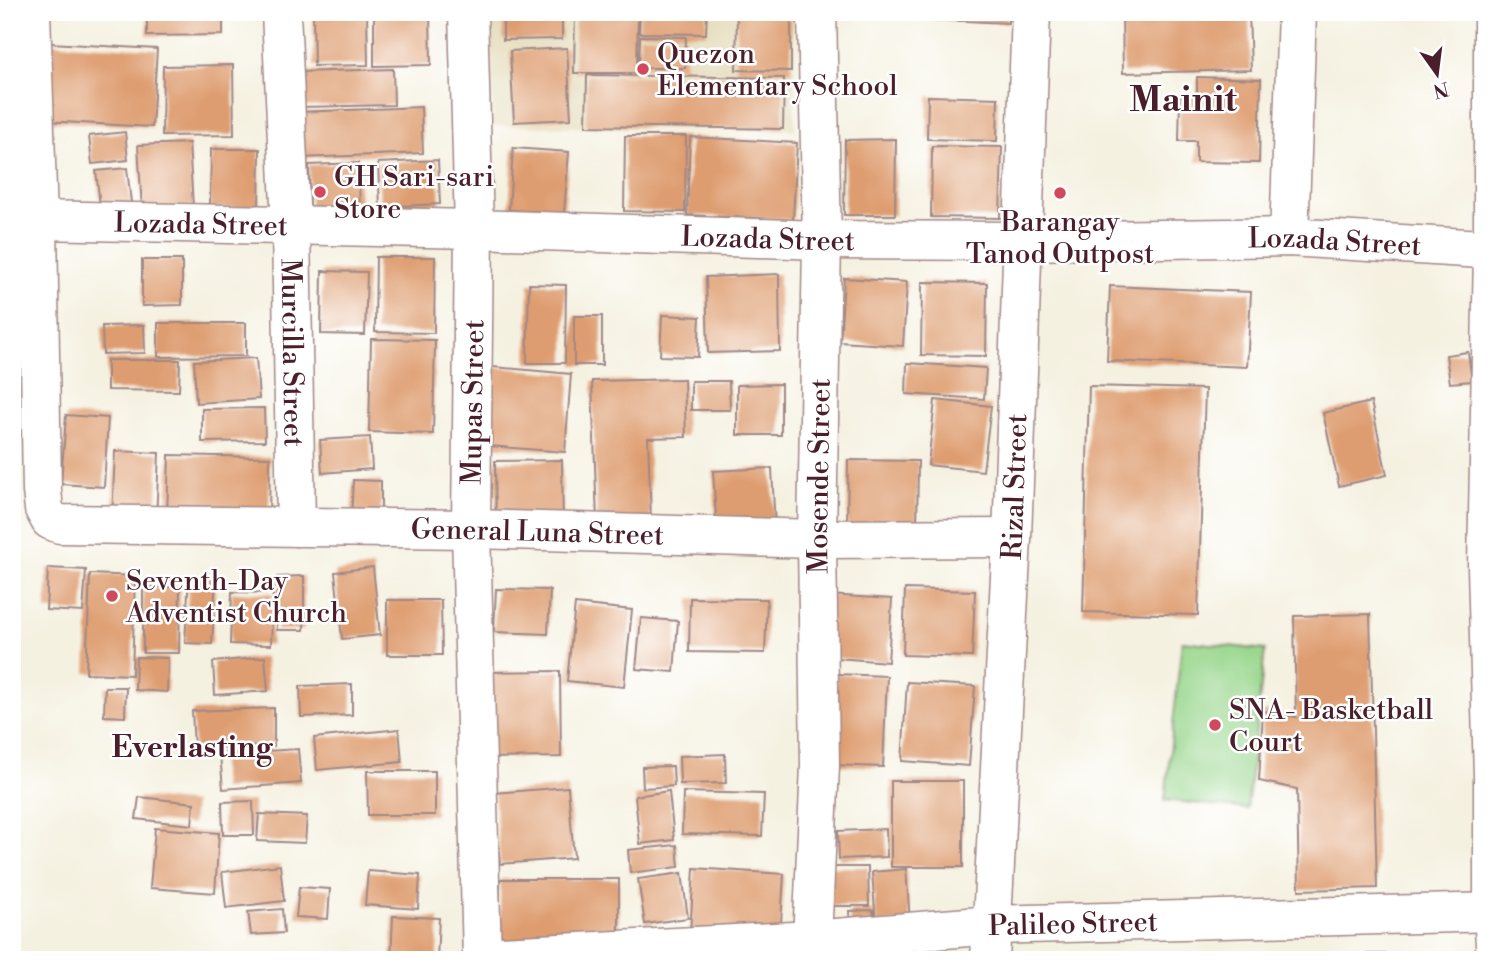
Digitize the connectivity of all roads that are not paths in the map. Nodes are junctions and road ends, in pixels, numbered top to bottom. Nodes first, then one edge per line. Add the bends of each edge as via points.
1 (31, 12) edge
2 (281, 12) edge
3 (468, 12) edge
4 (817, 12) edge
5 (1031, 12) edge
6 (1297, 12) edge
7 (1493, 12) edge
8 (38, 220) junction
9 (291, 226) junction
10 (474, 229) junction
11 (1289, 237) junction
12 (822, 240) junction
13 (1023, 241) junction
14 (1495, 250) edge
15 (296, 527) junction
16 (471, 530) junction
17 (1012, 538) junction
18 (817, 539) junction
19 (1492, 568) edge
20 (1496, 912) edge
21 (812, 940) junction
22 (991, 943) edge
23 (482, 958) edge
24 (1496, 960) edge

1 - 8 street
2 - 9 street, Murcilla Street
3 - 10 street, Mupas Street
4 - 12 street, Mosende Street
5 - 13 street, Rizal Street
6 - 11 street
7 - 14 street
8 - 9 street, Lozada Street
8 - 15 street, General Luna Street via 41,491 50,520 61,524
9 - 10 street, Lozada Street
9 - 15 street, Murcilla Street
10 - 12 street, Lozada Street
10 - 16 street, Mupas Street
11 - 13 street, Lozada Street
11 - 14 street, Lozada Street
12 - 13 street, Lozada Street
12 - 18 street, Mosende Street
13 - 17 street, Rizal Street
14 - 19 street
15 - 16 street, General Luna Street
16 - 18 street, General Luna Street
16 - 23 street, Mupas Street
17 - 18 street, General Luna Street
17 - 22 street, Rizal Street
18 - 21 street, Mosende Street via 820,766
19 - 20 street
20 - 22 street, Palileo Street
20 - 24 street
21 - 22 street, Palileo Street
21 - 23 street, Palileo Street

